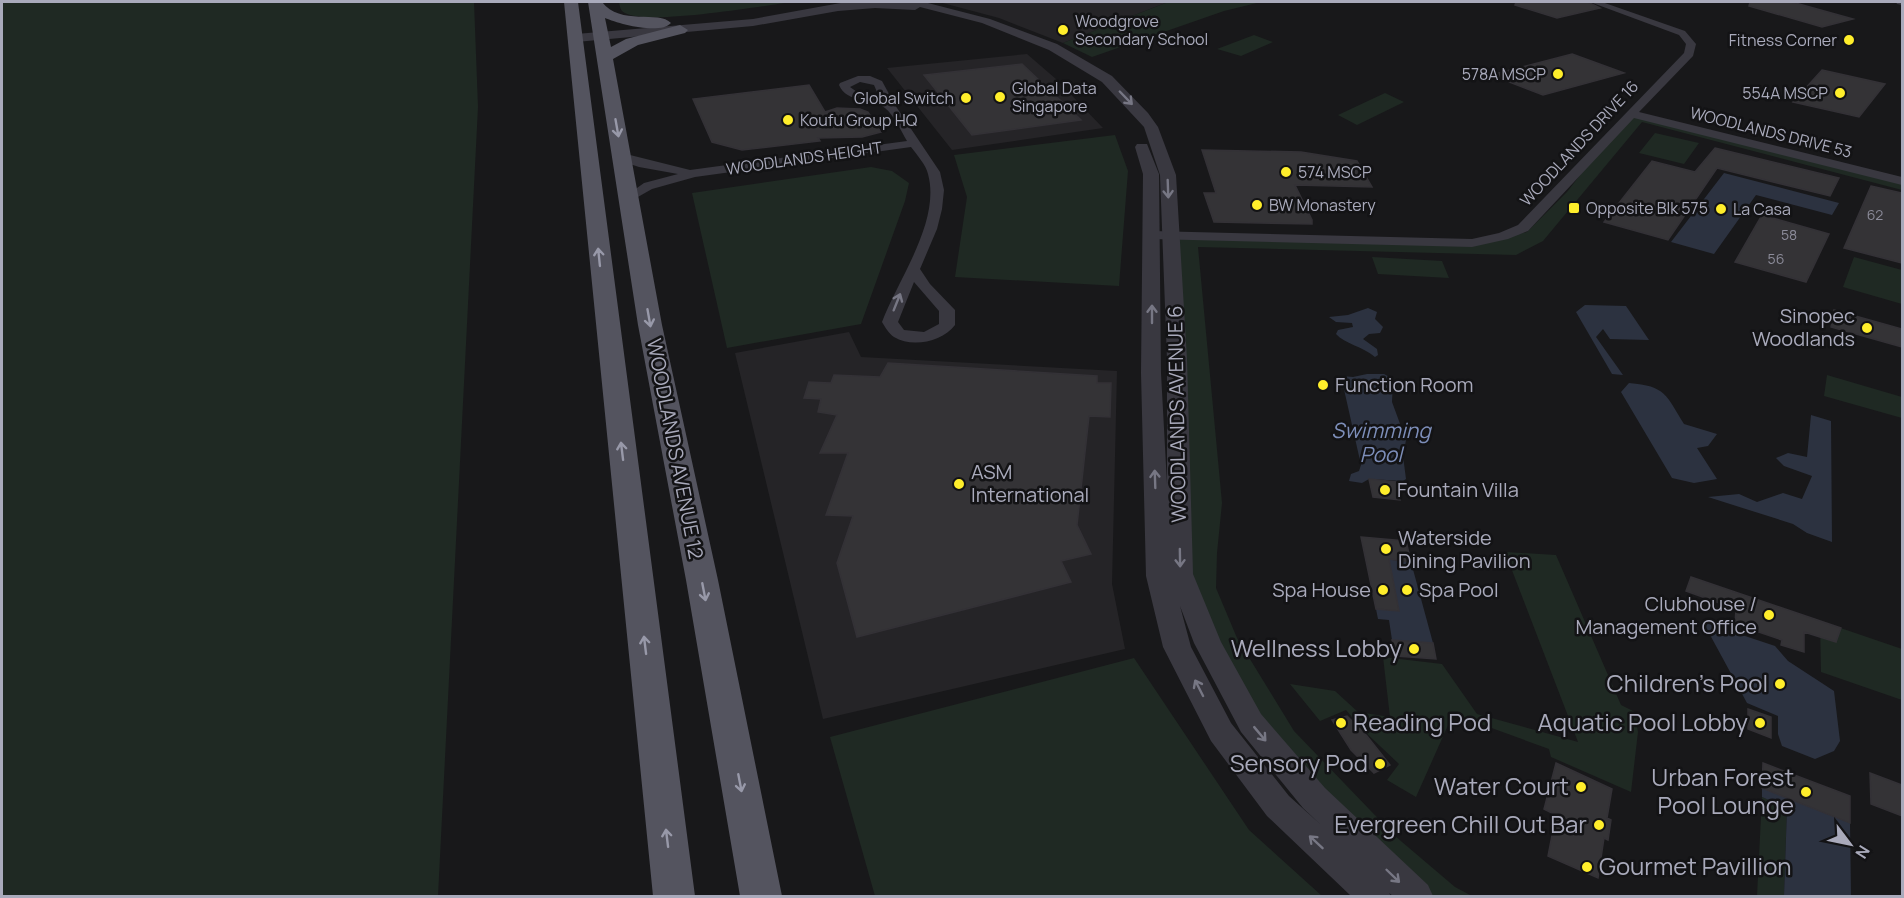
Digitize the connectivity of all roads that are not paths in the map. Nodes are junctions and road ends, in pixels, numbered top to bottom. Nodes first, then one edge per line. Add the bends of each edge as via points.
1 (572, 2) edge
2 (857, 2) edge
3 (897, 2) edge
4 (1595, 2) edge
5 (917, 3) edge
6 (595, 4) edge
7 (828, 4) edge
8 (664, 23) junction
9 (680, 30) junction
10 (600, 32) junction
11 (576, 34) junction
12 (606, 57) junction
13 (889, 105) dead end
14 (1632, 114) junction
15 (915, 143) junction
16 (622, 157) junction
17 (694, 173) junction
18 (1902, 181) edge
19 (629, 198) junction
20 (1161, 235) junction
21 (914, 271) dead end
22 (674, 897) edge
23 (761, 897) edge
24 (1374, 897) edge
25 (1416, 897) edge

1 - 11 main road
2 - 7 street
3 - 5 street, WOODLANDS AVENUE 6
4 - 14 street, WOODLANDS DRIVE 16 via 1663,24 1682,33 1691,44 1689,54
5 - 7 street
5 - 20 street, WOODLANDS AVENUE 6 via 1046,50 1094,79 1136,127 1151,174
5 -> 20 street, WOODLANDS AVENUE 6 via 986,21 1053,47 1107,79 1151,127 1168,175
6 - 8 main road via 622,21
6 - 10 main road, WOODLANDS AVENUE 12
7 - 8 street
7 - 9 street via 756,22
8 - 10 street
9 - 10 street
9 - 12 main road via 632,42
10 - 11 street
10 - 12 main road, WOODLANDS AVENUE 12
22 -> 11 main road
12 -> 16 main road, WOODLANDS AVENUE 12
13 - 15 street, WOODLANDS HEIGHT
14 - 18 street, WOODLANDS DRIVE 53
14 - 20 street, WOODLANDS DRIVE 16 via 1537,216 1523,228 1503,236 1472,243 1439,243
15 - 17 street, WOODLANDS HEIGHT
15 - 21 street, WOODLANDS HEIGHT via 934,172 938,189 936,207
16 - 17 street, WOODLANDS HEIGHT
16 - 19 main road, WOODLANDS AVENUE 12
17 - 19 street, WOODLANDS HEIGHT via 648,186
19 -> 23 main road, WOODLANDS AVENUE 12
24 -> 20 street, WOODLANDS AVENUE 6 via 1278,806 1221,732 1178,646 1159,576 1151,373
20 -> 25 street, WOODLANDS AVENUE 6 via 1177,359 1180,574 1208,643 1251,723 1314,798

